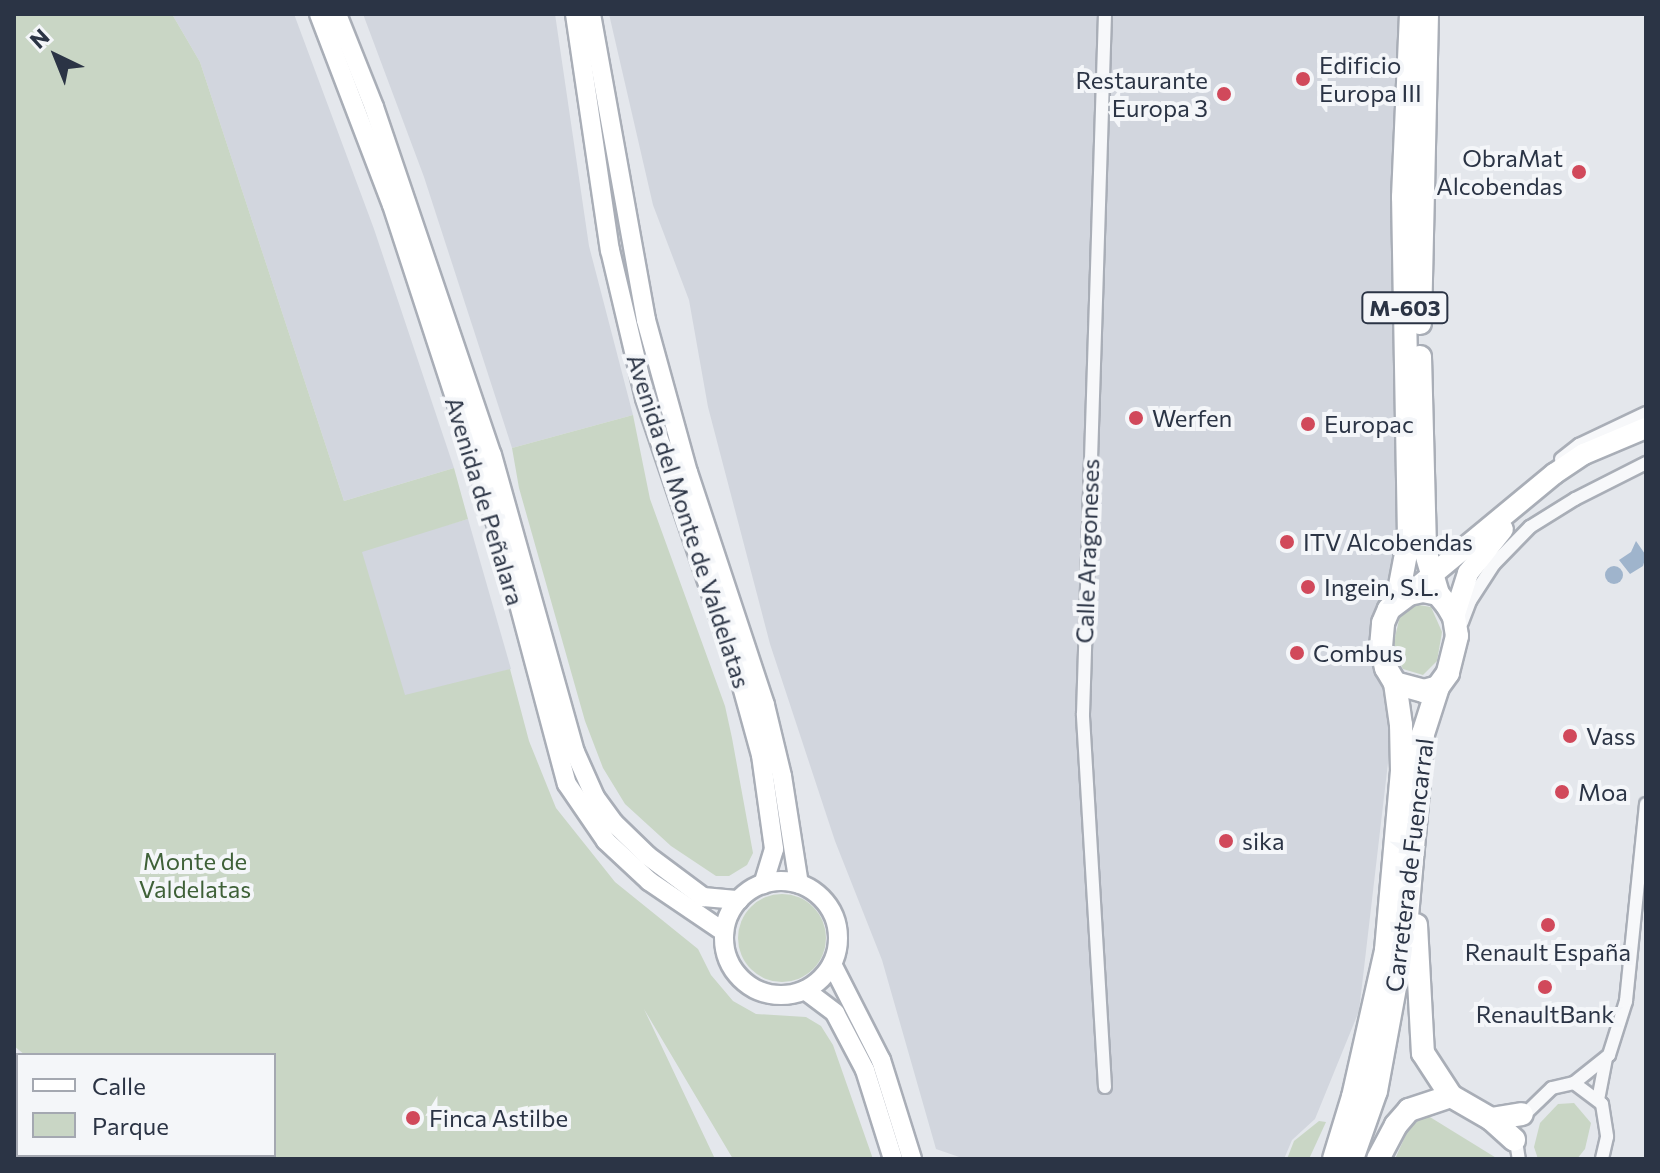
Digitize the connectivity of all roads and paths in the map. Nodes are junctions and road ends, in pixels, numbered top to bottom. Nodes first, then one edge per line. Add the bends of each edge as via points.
1 (319, 14) edge
2 (337, 14) edge
3 (575, 14) edge
4 (591, 14) edge
5 (1105, 14) edge
6 (1411, 14) edge
7 (1427, 14) edge
8 (1646, 413) edge
9 (1637, 432) edge
10 (1646, 463) edge
11 (1519, 498) junction
12 (1435, 585) junction
13 (1403, 598) junction
14 (1456, 627) junction
15 (1395, 683) junction
16 (1438, 687) junction
17 (1646, 804) edge
18 (1415, 848) junction
19 (763, 884) junction
20 (799, 884) junction
21 (739, 900) junction
22 (724, 932) junction
23 (832, 964) junction
24 (805, 990) junction
25 (1606, 1058) junction
26 (1574, 1083) junction
27 (1105, 1087) dead end
28 (1376, 1091) junction
29 (1451, 1096) junction
30 (1353, 1097) junction
31 (1598, 1100) junction
32 (1522, 1114) junction
33 (1491, 1119) junction
34 (1516, 1150) edge
35 (893, 1159) edge
36 (912, 1159) edge
37 (1319, 1159) edge
38 (1334, 1159) edge
39 (1352, 1159) edge
40 (1368, 1159) edge
41 (1378, 1159) edge
42 (1602, 1159) edge

1 - 22 street, Avenida de Peñalara via 392,205 504,548 567,784 606,841 649,881
2 - 21 street, Avenida de Peñalara via 374,107 492,455 575,752 595,797 648,856 703,897
3 - 19 street, Avenida del Monte de Valdelatas via 610,250 645,398 761,755 774,849
4 - 20 street, Avenida del Monte de Valdelatas via 646,320 688,472 765,705
5 - 27 street, Calle Aragoneses via 1083,714
6 - 13 highway, M-603 via 1403,197 1409,538
7 - 12 highway, M-603 via 1419,332 1425,538
8 - 11 street via 1579,445
9 - 11 main road via 1584,454
9 - 14 main road via 1542,493 1492,540 1468,573
10 - 14 street via 1530,527 1494,564
11 - 12 main road
12 - 13 highway
12 - 14 highway, M-603
13 - 15 highway, M-603 via 1383,623 1381,647
14 - 16 highway via 1448,673
15 - 16 highway via 1424,691
15 - 30 highway, Carretera de Fuencarral / M-603 via 1402,771 1386,950
16 - 18 highway, Carretera de Fuencarral via 1423,734
17 - 25 street via 1626,1001
18 - 28 highway, Carretera de Fuencarral
18 - 29 highway via 1419,1026 1423,1053
19 - 20 street
19 - 21 street
20 - 23 street via 826,902 834,916 837,948
21 - 22 street
22 - 24 street via 731,966 741,979 771,994
23 - 24 street
23 - 36 street via 881,1060
24 - 35 street via 835,1013 865,1070
25 - 26 street
25 - 31 street
26 - 31 street
26 - 32 street via 1552,1088
28 - 39 highway
28 - 40 highway via 1375,1139
29 - 33 highway
29 - 41 highway via 1409,1110
30 - 37 highway via 1333,1125
30 - 38 highway, Carretera de Fuencarral / M-603
31 - 42 street via 1606,1118
32 - 33 highway
32 - 34 street
33 - 34 highway

